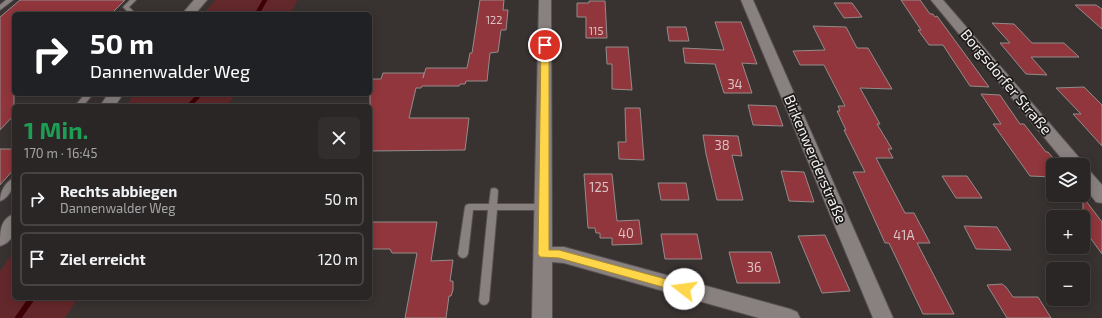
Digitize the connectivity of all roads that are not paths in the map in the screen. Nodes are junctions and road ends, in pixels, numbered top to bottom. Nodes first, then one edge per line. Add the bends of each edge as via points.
1 (10, 0) edge
2 (133, 0) edge
3 (201, 0) edge
4 (545, 0) edge
5 (747, 0) edge
6 (937, 0) edge
7 (0, 8) edge
8 (131, 12) edge
9 (190, 12) edge
10 (87, 96) edge
11 (81, 104) edge
12 (1070, 158) edge
13 (1090, 182) edge
14 (12, 183) edge
15 (494, 191) dead end
16 (1102, 197) edge
17 (0, 198) edge
18 (492, 207) junction
19 (543, 207) junction
20 (12, 223) edge
21 (0, 238) edge
22 (463, 254) dead end
23 (543, 254) junction
24 (484, 301) dead end
25 (542, 318) edge
26 (790, 318) edge
27 (883, 318) edge

1 - 7 lane
2 - 8 lane via 126,7
3 - 9 street
4 - 19 street
5 - 27 street, Birkenwerderstraße
6 - 12 street, Borgsdorfer Straße
10 - 11 lane
13 - 16 street
14 - 17 lane
15 - 18 lane
18 - 19 lane
18 - 22 lane via 469,207
18 - 24 lane
19 - 23 street
20 - 21 street
23 - 25 street
23 - 26 street via 564,255

